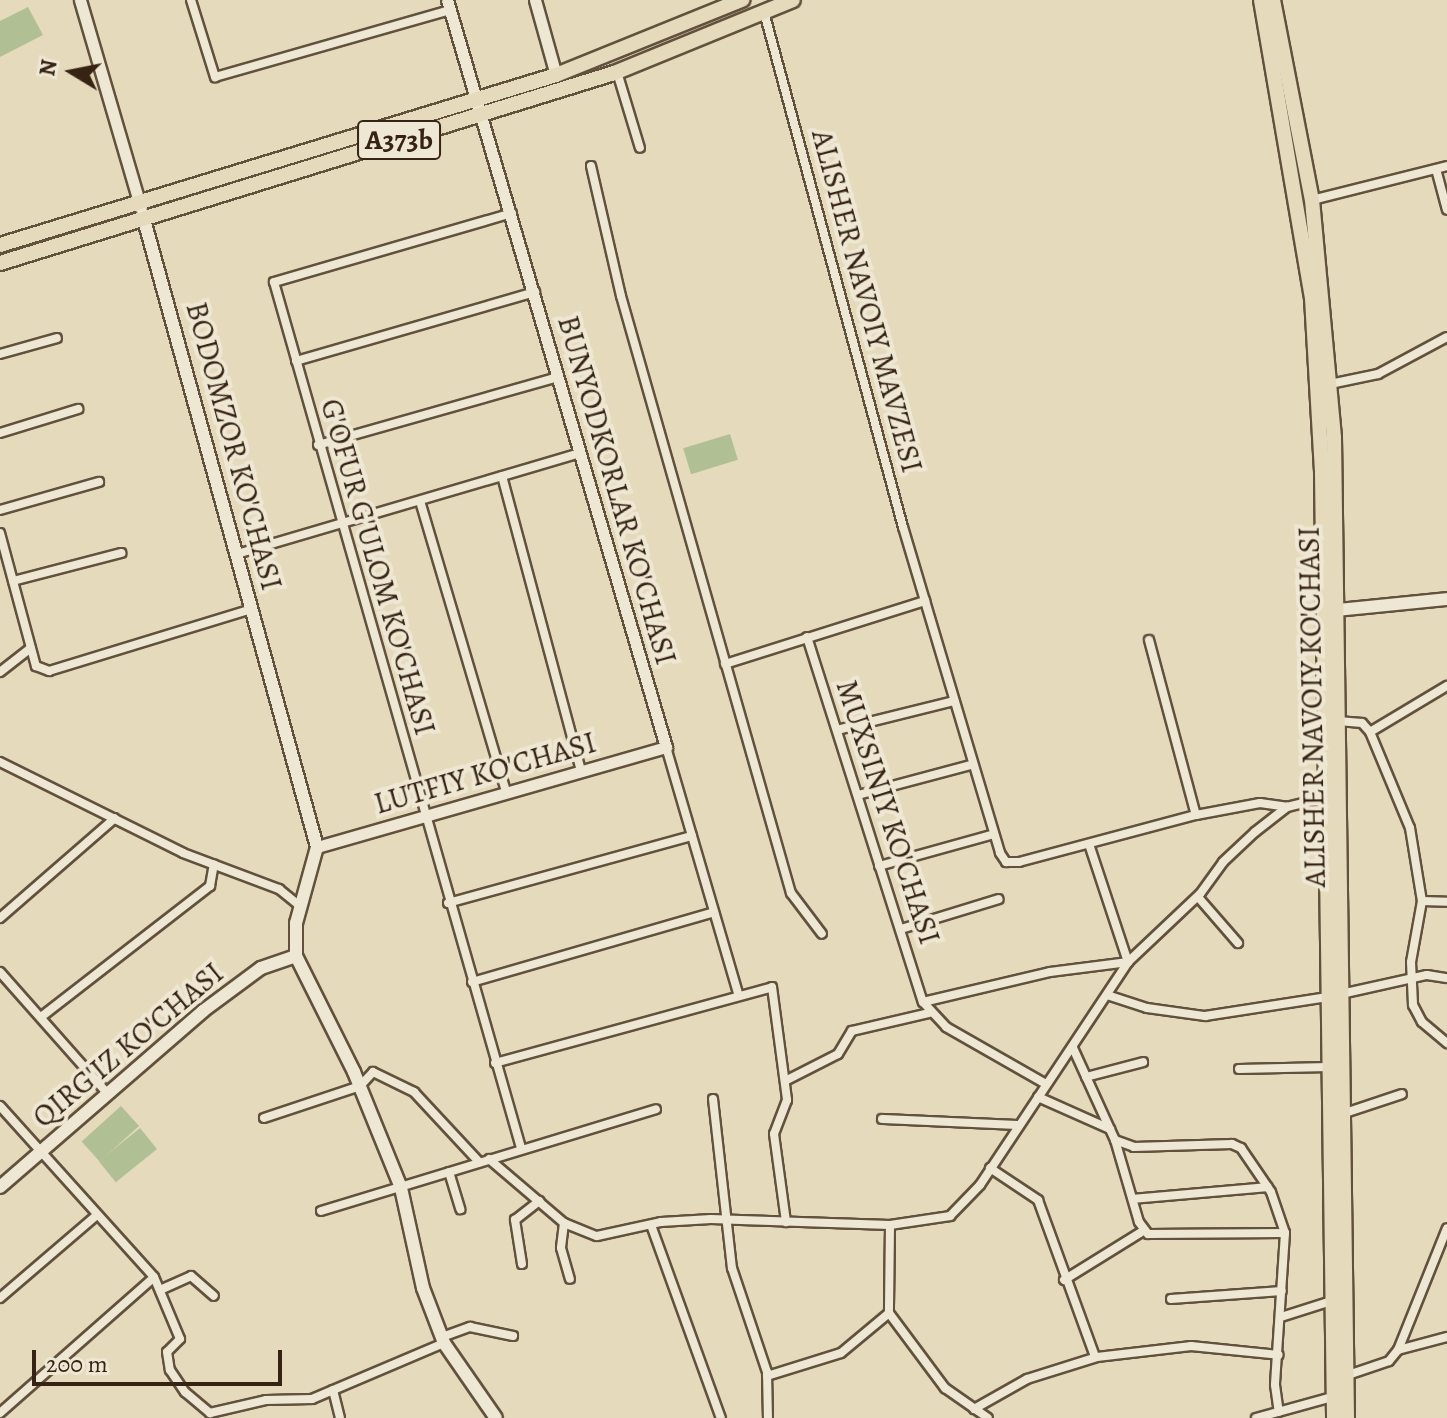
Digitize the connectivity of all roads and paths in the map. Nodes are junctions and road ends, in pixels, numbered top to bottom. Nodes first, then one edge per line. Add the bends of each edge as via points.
1 (80, 0) edge
2 (191, 0) edge
3 (535, 0) edge
4 (742, 0) edge
5 (793, 0) edge
6 (1261, 0) edge
7 (1273, 0) edge
8 (449, 5) edge
9 (764, 12) junction
10 (617, 72) junction
11 (556, 75) junction
12 (476, 100) junction
13 (481, 117) junction
14 (640, 148) dead end
15 (591, 166) dead end
16 (1447, 166) edge
17 (1436, 169) junction
18 (1312, 200) junction
19 (141, 210) junction
20 (1447, 210) edge
21 (512, 213) junction
22 (0, 245) edge
23 (0, 263) edge
24 (535, 292) junction
25 (1447, 337) edge
26 (57, 338) dead end
27 (0, 354) edge
28 (296, 361) junction
29 (559, 377) junction
30 (1330, 384) junction
31 (78, 409) dead end
32 (0, 433) edge
33 (318, 445) junction
34 (580, 453) junction
35 (502, 476) junction
36 (99, 482) dead end
37 (420, 501) junction
38 (0, 510) edge
39 (340, 525) junction
40 (0, 533) edge
41 (121, 553) dead end
42 (237, 554) junction
43 (3, 557) edge
44 (13, 581) junction
45 (1447, 599) edge
46 (925, 601) junction
47 (252, 609) junction
48 (1331, 611) junction
49 (807, 637) junction
50 (1149, 640) dead end
51 (31, 648) junction
52 (725, 664) junction
53 (0, 672) edge
54 (1447, 686) edge
55 (954, 701) junction
56 (1338, 721) junction
57 (837, 730) junction
58 (1370, 732) junction
59 (666, 747) junction
60 (0, 762) edge
61 (971, 765) junction
62 (581, 770) junction
63 (506, 791) junction
64 (858, 795) junction
65 (1327, 797) junction
66 (1287, 807) junction
67 (423, 814) junction
68 (1196, 815) junction
69 (115, 818) junction
70 (991, 835) junction
71 (692, 836) junction
72 (1089, 844) junction
73 (317, 847) junction
74 (214, 864) junction
75 (879, 866) junction
76 (1198, 897) junction
77 (999, 899) dead end
78 (1422, 901) junction
79 (1447, 902) edge
80 (448, 903) junction
81 (300, 906) junction
82 (714, 912) junction
83 (0, 918) edge
84 (901, 929) junction
85 (822, 934) dead end
86 (1238, 943) dead end
87 (296, 956) junction
88 (1128, 962) junction
89 (0, 972) edge
90 (1447, 978) edge
91 (1411, 981) junction
92 (472, 982) junction
93 (738, 993) junction
94 (1107, 995) junction
95 (1335, 996) junction
96 (923, 1002) junction
97 (929, 1013) junction
98 (41, 1017) junction
99 (1447, 1043) edge
100 (1073, 1048) junction
101 (1143, 1062) dead end
102 (495, 1063) junction
103 (1329, 1067) junction
104 (1239, 1069) dead end
105 (1086, 1077) junction
106 (785, 1081) junction
107 (1046, 1084) junction
108 (360, 1086) junction
109 (108, 1094) junction
110 (1402, 1094) dead end
111 (1038, 1097) junction
112 (713, 1099) dead end
113 (0, 1106) edge
114 (656, 1109) dead end
115 (1342, 1115) junction
116 (264, 1118) dead end
117 (882, 1119) dead end
118 (1019, 1125) junction
119 (1110, 1129) junction
120 (1115, 1140) junction
121 (521, 1148) junction
122 (40, 1152) junction
123 (484, 1160) junction
124 (990, 1168) junction
125 (449, 1172) junction
126 (0, 1187) edge
127 (1267, 1187) junction
128 (401, 1188) junction
129 (1133, 1199) junction
130 (539, 1201) junction
131 (460, 1209) dead end
132 (321, 1211) dead end
133 (97, 1215) junction
134 (728, 1220) junction
135 (786, 1222) junction
136 (564, 1223) junction
137 (651, 1225) junction
138 (890, 1225) junction
139 (1447, 1228) edge
140 (1143, 1231) junction
141 (1285, 1233) junction
142 (522, 1264) dead end
143 (1447, 1264) edge
144 (1435, 1265) junction
145 (154, 1277) junction
146 (570, 1279) dead end
147 (1064, 1280) junction
148 (160, 1290) junction
149 (1282, 1291) junction
150 (214, 1296) dead end
151 (0, 1298) edge
152 (1171, 1299) dead end
153 (1331, 1301) junction
154 (889, 1313) junction
155 (1281, 1317) junction
156 (513, 1336) dead end
157 (1447, 1337) edge
158 (443, 1340) junction
159 (1398, 1350) junction
160 (1279, 1355) junction
161 (1095, 1357) junction
162 (767, 1376) junction
163 (1338, 1377) junction
164 (333, 1390) junction
165 (1339, 1408) edge
166 (974, 1409) junction
167 (1279, 1412) junction
168 (0, 1413) edge
169 (340, 1418) edge
170 (496, 1418) edge
171 (721, 1418) edge
172 (768, 1418) edge
173 (988, 1418) edge
174 (1256, 1418) edge

1 - 19 street, BODOMZOR KO'CHASI
2 - 8 street via 215,77
3 - 11 street
4 - 11 main road, A373b
5 - 9 main road, A373b
6 - 48 main road, ALISHER NAVOIY KO'CHASI via 1312,298
7 - 18 main road, ALISHER NAVOIY KO'CHASI
8 - 12 street, BUNYODKORLAR KO'CHASI
9 - 10 main road, A373b
9 - 46 street, ALISHER NAVOIY MAVZESI
10 - 13 main road, A373b
10 - 14 street
11 - 12 main road, A373b
12 - 13 street, BUNYODKORLAR KO'CHASI
12 - 19 main road, A373b
13 - 19 main road, A373b
13 - 21 street, BUNYODKORLAR KO'CHASI
15 - 52 street via 621,296
16 - 17 street
17 - 18 street
17 - 20 street
18 - 30 main road, ALISHER NAVOIY KO'CHASI
19 - 22 main road, A373b
19 - 23 main road, A373b
19 - 42 main road, BODOMZOR KO'CHASI
21 - 24 street, BUNYODKORLAR KO'CHASI
21 - 28 street, G'OFUR G'ULOM KO'CHASI via 274,282
24 - 28 street
24 - 29 street, BUNYODKORLAR KO'CHASI
25 - 30 street via 1378,374
26 - 27 street
28 - 33 street, G'OFUR G'ULOM KO'CHASI
29 - 33 street
29 - 34 street, BUNYODKORLAR KO'CHASI
30 - 48 main road, ALISHER NAVOIY KO'CHASI
31 - 32 street
33 - 39 street, G'OFUR G'ULOM KO'CHASI
34 - 35 street
34 - 59 street, BUNYODKORLAR KO'CHASI
35 - 37 street
35 - 62 street
36 - 38 street
37 - 39 street
37 - 63 street
39 - 42 street
39 - 67 street, G'OFUR G'ULOM KO'CHASI
40 - 43 street
41 - 44 street
42 - 47 main road, BODOMZOR KO'CHASI
43 - 44 street
44 - 51 street
45 - 48 main road
46 - 49 street
46 - 55 street
47 - 51 street via 49,671 36,666
47 - 73 main road, BODOMZOR KO'CHASI
48 - 56 main road, ALISHER NAVOIY KO'CHASI
48 - 65 main road, ALISHER NAVOIY KO'CHASI
49 - 52 street
49 - 57 street, MUXSINIY KO'CHASI
50 - 68 street
51 - 53 street
52 - 85 street via 791,893
54 - 58 street
55 - 57 street
55 - 61 street
56 - 58 street via 1362,723
56 - 95 main road, ALISHER NAVOIY KO'CHASI
57 - 64 street, MUXSINIY KO'CHASI
58 - 78 street via 1410,828
59 - 62 street, LUTFIY KO'CHASI
59 - 71 street, BUNYODKORLAR KO'CHASI
60 - 69 street
61 - 64 street
61 - 70 street
62 - 63 street, LUTFIY KO'CHASI
63 - 67 street, LUTFIY KO'CHASI
64 - 75 street, MUXSINIY KO'CHASI
65 - 66 street
65 - 95 main road, ALISHER NAVOIY KO'CHASI
66 - 68 street via 1260,803
66 - 76 street via 1223,862
67 - 73 street, LUTFIY KO'CHASI
67 - 80 street, G'OFUR G'ULOM KO'CHASI
68 - 72 street
69 - 74 street
69 - 83 street
70 - 72 street via 1006,862
70 - 75 street
71 - 80 street
71 - 82 street, BUNYODKORLAR KO'CHASI
72 - 88 street
73 - 81 main road
74 - 81 street via 279,889
74 - 98 street via 210,886
75 - 84 street, MUXSINIY KO'CHASI
76 - 86 street
76 - 88 street
77 - 84 street
78 - 79 street
78 - 91 street
80 - 92 street, G'OFUR G'ULOM KO'CHASI
81 - 87 main road
82 - 92 street
82 - 93 street, BUNYODKORLAR KO'CHASI
84 - 96 street, MUXSINIY KO'CHASI
87 - 108 main road
87 - 109 main road, QIRG'IZ KO'CHASI via 261,968
88 - 94 street
88 - 96 street via 1050,972
89 - 98 street
90 - 91 street via 1427,975
91 - 95 street
91 - 99 street via 1413,1005 1422,1022
92 - 102 street, G'OFUR G'ULOM KO'CHASI
93 - 102 street
93 - 106 street via 772,987
94 - 95 street via 1147,1008 1205,1016
94 - 100 street
95 - 103 main road, ALISHER NAVOIY KO'CHASI
95 - 115 main road, ALISHER NAVOIY KO'CHASI
96 - 97 street, MUXSINIY KO'CHASI
97 - 106 street via 852,1031 838,1054
97 - 107 street
98 - 109 street
100 - 105 street
100 - 107 street
101 - 105 street
102 - 121 street, G'OFUR G'ULOM KO'CHASI
103 - 104 street
103 - 153 main road, ALISHER NAVOIY KO'CHASI
105 - 119 street
106 - 135 street via 787,1100 774,1134
107 - 111 street
108 - 116 street
108 - 123 street via 373,1072 400,1083
108 - 128 main road
109 - 122 main road, QIRG'IZ KO'CHASI
110 - 115 street
111 - 118 street
111 - 119 street
112 - 134 street
113 - 122 street
114 - 121 street
115 - 163 main road, ALISHER NAVOIY KO'CHASI
117 - 118 street
118 - 124 street
119 - 120 street
120 - 127 street via 1134,1147 1232,1144 1241,1148
120 - 129 street
121 - 123 street
122 - 126 main road, QIRG'IZ KO'CHASI
122 - 133 street
123 - 125 street
123 - 130 street
124 - 138 street via 963,1207 950,1216
124 - 147 street via 1038,1200
125 - 128 street
125 - 131 street
127 - 129 street
127 - 141 street
128 - 132 street
128 - 158 main road via 423,1288
129 - 140 street
130 - 136 street
130 - 142 street via 515,1220
133 - 145 street
133 - 151 street
134 - 135 street
134 - 137 street
134 - 162 street via 737,1293
135 - 138 street
136 - 137 street via 597,1236
136 - 146 street via 561,1248
137 - 171 street
138 - 154 street
139 - 144 street
140 - 141 street
140 - 147 street
141 - 149 street
143 - 144 street
144 - 159 street
145 - 148 street
145 - 168 street
147 - 161 street
148 - 150 street via 191,1276
148 - 164 street via 180,1339 167,1352 170,1370 185,1392 210,1413 266,1400 300,1401
149 - 152 street
149 - 155 street
153 - 155 street
153 - 163 main road, ALISHER NAVOIY KO'CHASI
154 - 162 street via 841,1353
154 - 166 street via 945,1388
155 - 160 street
156 - 158 street via 470,1327
157 - 159 street
158 - 164 street
158 - 170 main road
159 - 163 street via 1389,1361
160 - 161 street via 1191,1346
160 - 167 street
161 - 166 street via 1027,1379
162 - 172 street
163 - 165 main road, ALISHER NAVOIY KO'CHASI
164 - 169 street
165 - 167 street
166 - 173 street
167 - 174 street

